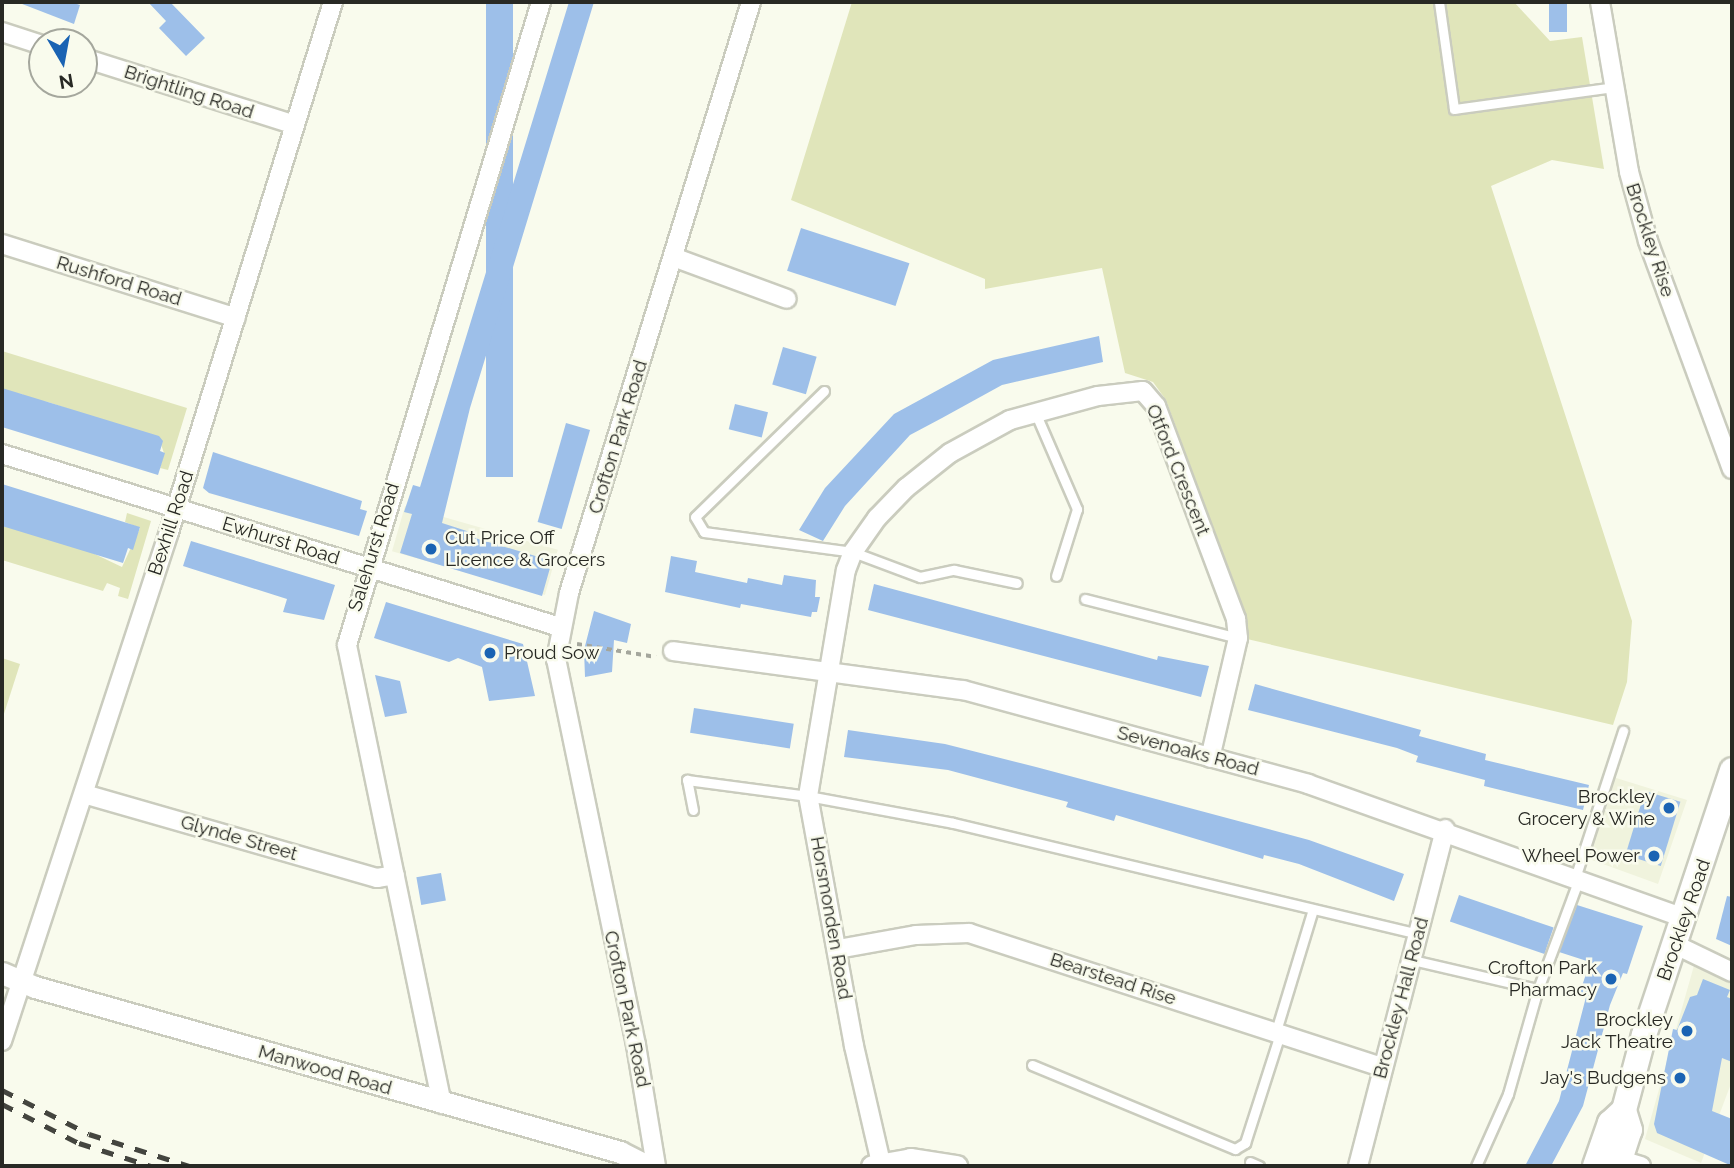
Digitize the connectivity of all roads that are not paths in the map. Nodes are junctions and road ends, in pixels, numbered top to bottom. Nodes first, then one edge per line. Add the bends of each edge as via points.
1 (333, 2) edge
2 (541, 2) edge
3 (751, 2) edge
4 (1439, 2) edge
5 (1600, 2) edge
6 (2, 33) edge
7 (28, 41) edge
8 (98, 62) edge
9 (1614, 87) junction
10 (295, 125) junction
11 (2, 244) edge
12 (673, 257) junction
13 (787, 299) dead end
14 (236, 318) junction
15 (824, 391) dead end
16 (1035, 412) junction
17 (2, 454) edge
18 (1732, 469) edge
19 (177, 508) junction
20 (853, 552) junction
21 (368, 567) junction
22 (1056, 576) dead end
23 (1017, 583) dead end
24 (1085, 599) dead end
25 (559, 633) junction
26 (1238, 638) junction
27 (668, 655) road end
28 (831, 672) junction
29 (1623, 731) dead end
30 (1210, 758) junction
31 (1732, 770) edge
32 (84, 794) junction
33 (808, 796) junction
34 (1727, 806) edge
35 (693, 810) dead end
36 (1444, 829) junction
37 (395, 875) junction
38 (1577, 878) junction
39 (1313, 909) junction
40 (1685, 918) junction
41 (1419, 934) junction
42 (1676, 946) junction
43 (838, 949) junction
44 (1412, 960) junction
45 (1732, 972) edge
46 (11, 978) edge
47 (1538, 989) junction
48 (1278, 1032) junction
49 (2, 1041) edge
50 (1032, 1065) dead end
51 (1382, 1067) junction
52 (442, 1104) junction
53 (1625, 1110) junction
54 (1627, 1164) edge
55 (876, 1165) edge
56 (647, 1166) edge
57 (656, 1166) edge
58 (956, 1166) edge
59 (1358, 1166) edge
60 (1475, 1166) edge
61 (1595, 1166) edge

1 - 10 street, Bexhill Road
2 - 21 street, Salehurst Road
3 - 12 street, Crofton Park Road
4 - 9 lane via 1454,110
5 - 9 street, Brockley Rise
6 - 7 street
8 - 10 street, Brightling Road
9 - 18 street, Brockley Rise via 1629,172 1648,242
10 - 14 street, Bexhill Road
11 - 14 street, Rushford Road
12 - 13 street
12 - 25 street, Crofton Park Road
14 - 19 street, Bexhill Road
15 - 20 lane via 695,517 704,532
16 - 20 street, Otford Crescent via 950,453 906,488
16 - 22 lane via 1077,509
16 - 26 street, Otford Crescent via 1125,390 1143,391 1156,406 1236,619
17 - 19 street, Ewhurst Road
19 - 21 street, Ewhurst Road
19 - 32 street, Bexhill Road
20 - 23 lane via 920,576 954,570
20 - 28 street, Otford Crescent via 846,570
21 - 25 street, Ewhurst Road
21 - 37 street, Salehurst Road via 347,645
24 - 26 lane
25 - 57 street, Crofton Park Road via 556,660 636,1045
26 - 30 street, Otford Crescent
27 - 28 street, Sevenoaks Road
28 - 30 street, Sevenoaks Road via 963,690
28 - 33 street, Horsmonden Road
29 - 38 lane
30 - 36 street, Sevenoaks Road via 1308,784
31 - 34 main road, Brockley Road
32 - 37 street, Glynde Street via 377,878
32 - 46 street, Bexhill Road
33 - 35 lane via 687,780
33 - 39 lane via 953,823
33 - 43 street, Horsmonden Road
34 - 40 main road, Brockley Road
36 - 38 street, Sevenoaks Road
36 - 41 street, Brockley Hall Road
37 - 52 street, Salehurst Road
38 - 40 street, Sevenoaks Road
38 - 47 lane
39 - 41 lane
39 - 48 lane
40 - 42 main road, Brockley Road
41 - 44 street, Brockley Hall Road
42 - 45 street
42 - 53 main road, Brockley Road via 1644,1035
43 - 48 street, Bearstead Rise via 916,935 969,933
43 - 55 street, Horsmonden Road
44 - 47 lane
44 - 51 street, Brockley Hall Road
46 - 49 street, Bexhill Road
46 - 52 street, Manwood Road
47 - 60 lane via 1508,1094
48 - 50 lane via 1245,1143 1235,1149
48 - 51 street, Bearstead Rise
51 - 59 street, Brockley Hall Road
52 - 56 street, Manwood Road via 620,1152
53 - 54 main road, Brockley Road via 1630,1130
53 - 61 main road, Brockley Road via 1610,1123
55 - 58 street via 910,1159

